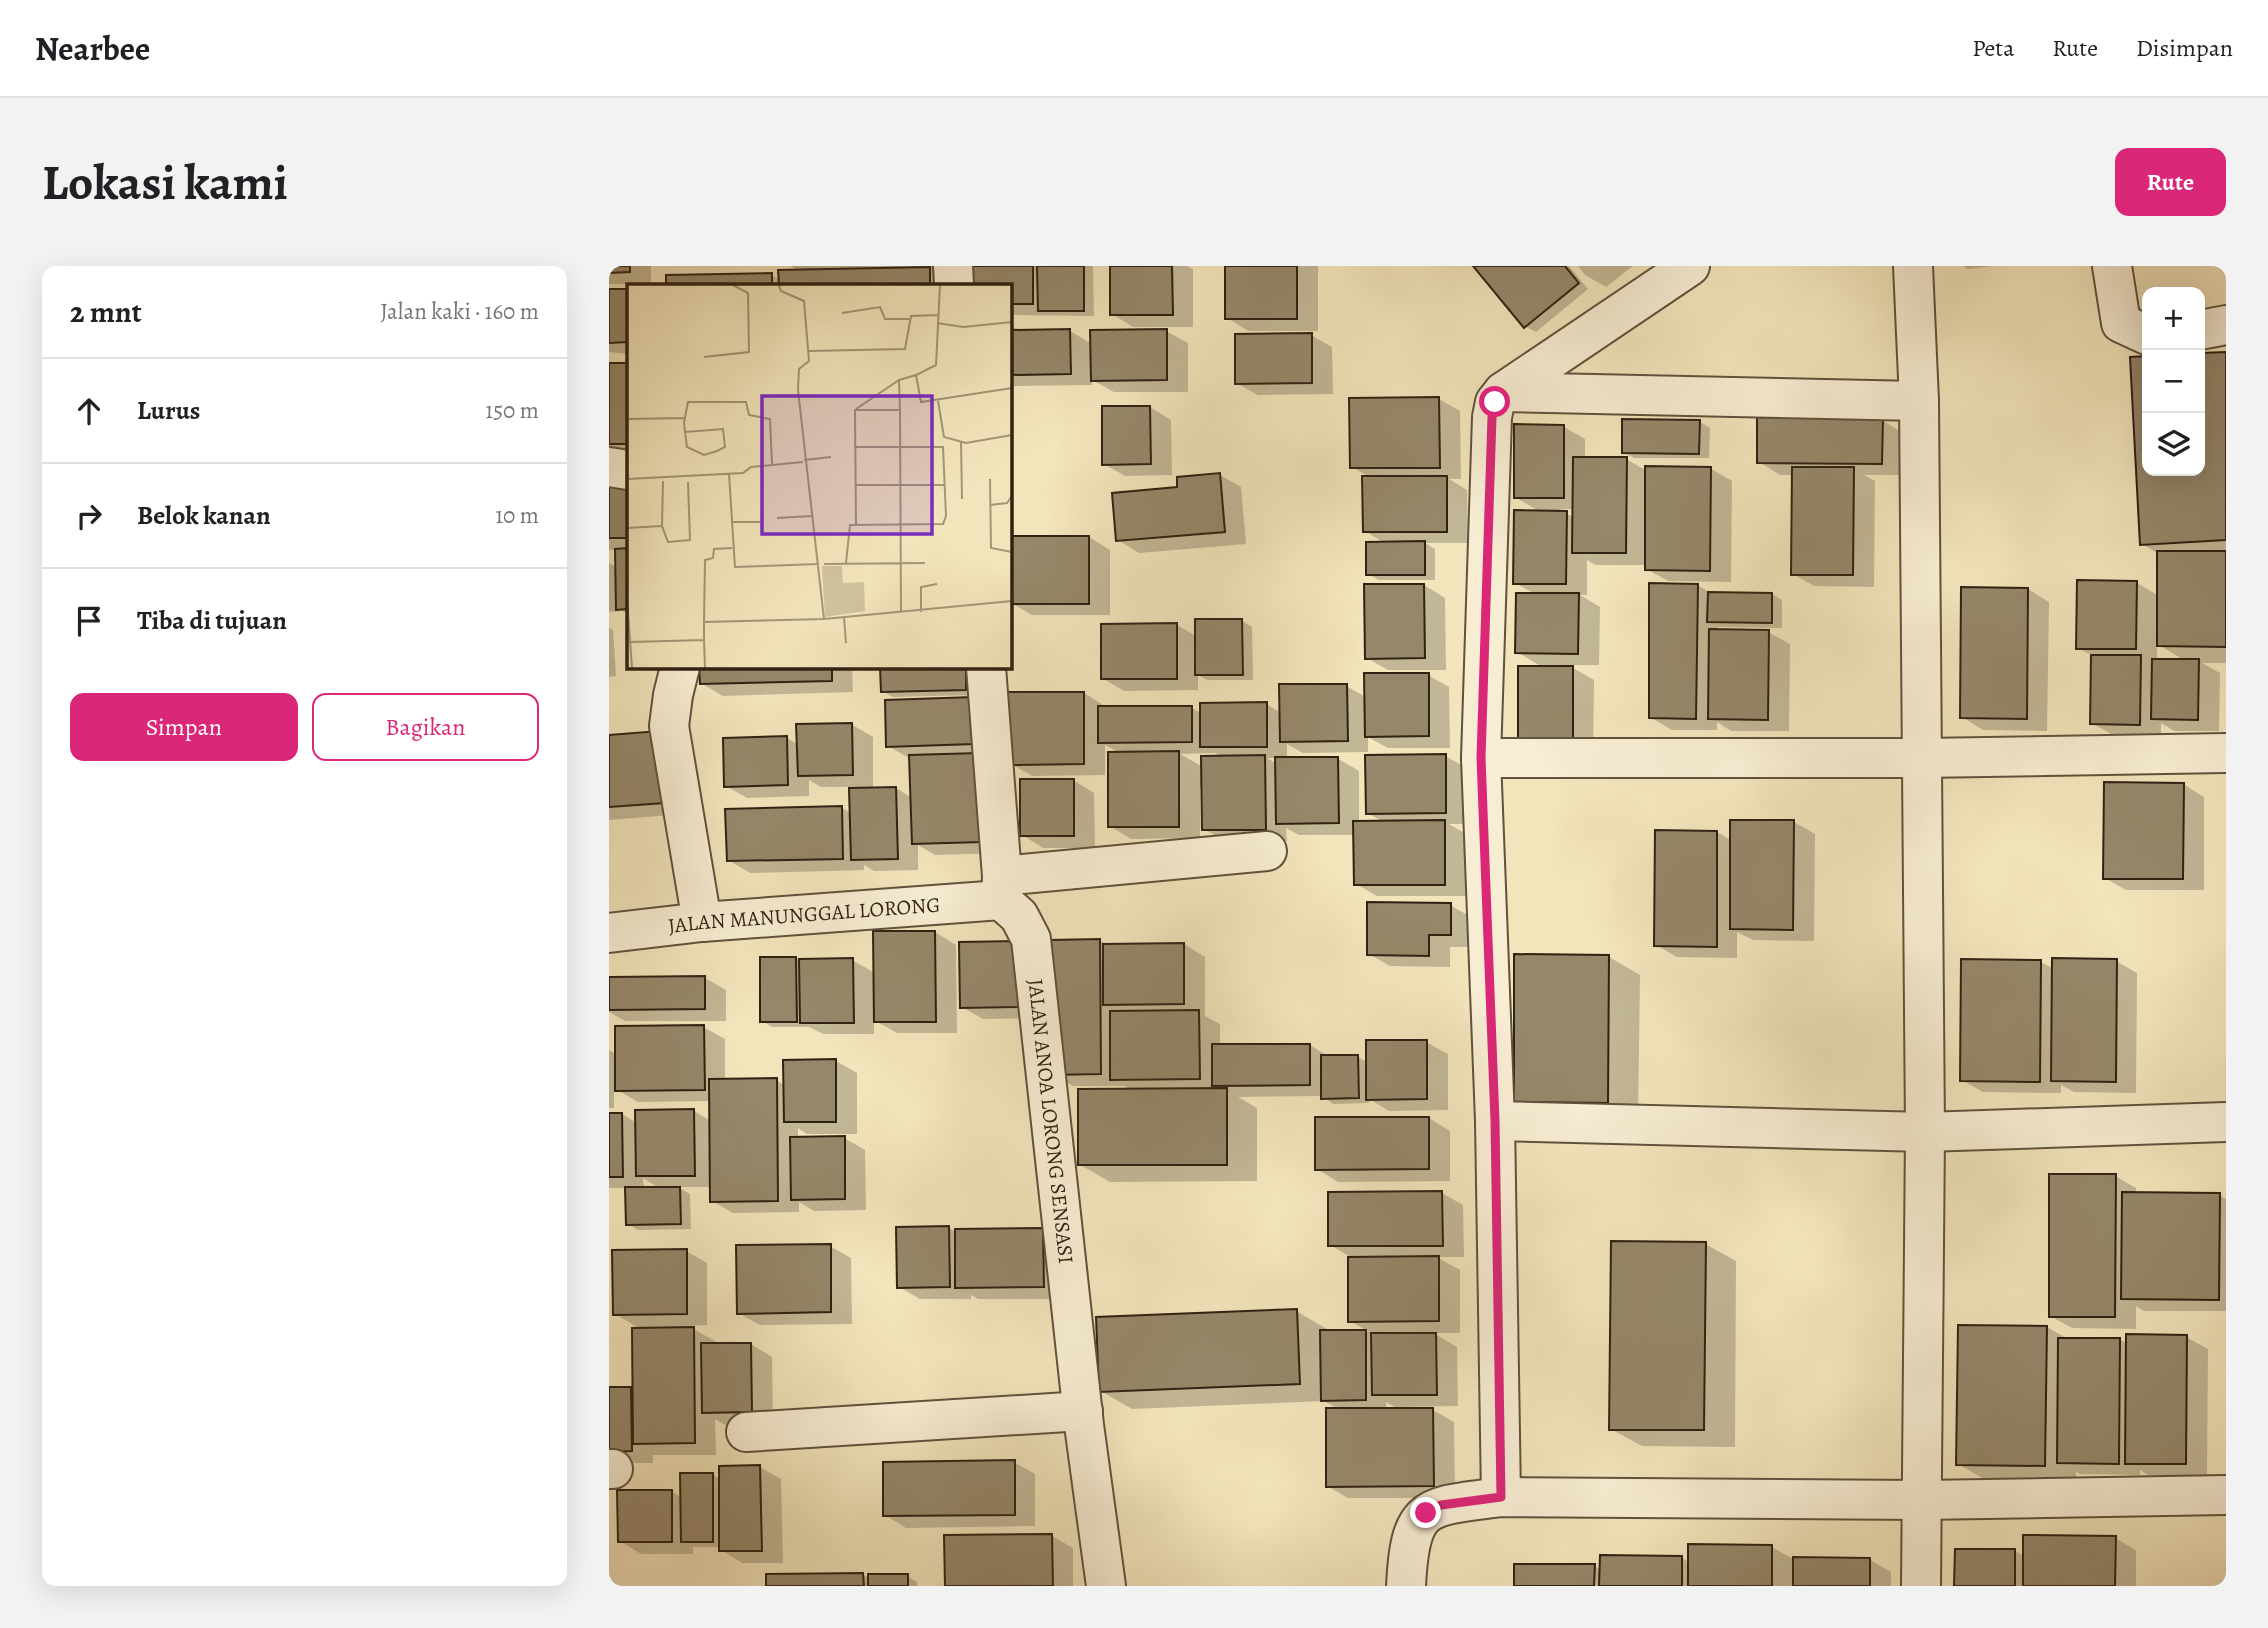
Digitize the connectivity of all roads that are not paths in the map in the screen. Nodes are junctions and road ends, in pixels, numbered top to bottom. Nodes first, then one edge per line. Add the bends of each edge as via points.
1 (953, 266) edge
2 (1690, 266) edge
3 (1913, 266) edge
4 (2112, 266) edge
5 (954, 284) edge
6 (2226, 325) edge
7 (2205, 329) edge
8 (2142, 333) edge
9 (1503, 392) junction
10 (1919, 401) junction
11 (609, 467) edge
12 (627, 470) edge
13 (680, 668) edge
14 (986, 668) edge
15 (2226, 753) edge
16 (1481, 758) junction
17 (1922, 758) junction
18 (1267, 851) dead end
19 (1001, 888) junction
20 (702, 922) junction
21 (609, 933) edge
22 (1495, 1121) junction
23 (2226, 1122) edge
24 (1925, 1132) junction
25 (1083, 1411) junction
26 (745, 1432) dead end
27 (2226, 1495) edge
28 (1501, 1497) junction
29 (1922, 1500) junction
30 (1106, 1586) edge
31 (1406, 1586) edge
32 (1921, 1586) edge

1 - 5 street
2 - 9 street
3 - 10 street
4 - 8 street via 2121,323
6 - 7 street
9 - 10 street
9 - 16 street via 1492,417
10 - 17 street
11 - 12 street
13 - 20 street via 670,726
14 - 19 street
15 - 17 street
16 - 17 street
16 - 22 street
17 - 24 street
18 - 19 street, JALAN MANUNGGAL LORONG
19 - 20 street, JALAN MANUNGGAL LORONG
19 - 25 street, JALAN ANOA LORONG SENSASI via 1031,939
20 - 21 street, JALAN MANUNGGAL LORONG
22 - 24 street
22 - 28 street
23 - 24 street
24 - 29 street
25 - 26 street
25 - 30 street, JALAN ANOA LORONG SENSASI
27 - 29 street
28 - 29 street
28 - 31 street via 1441,1505 1426,1513 1414,1528
29 - 32 street

